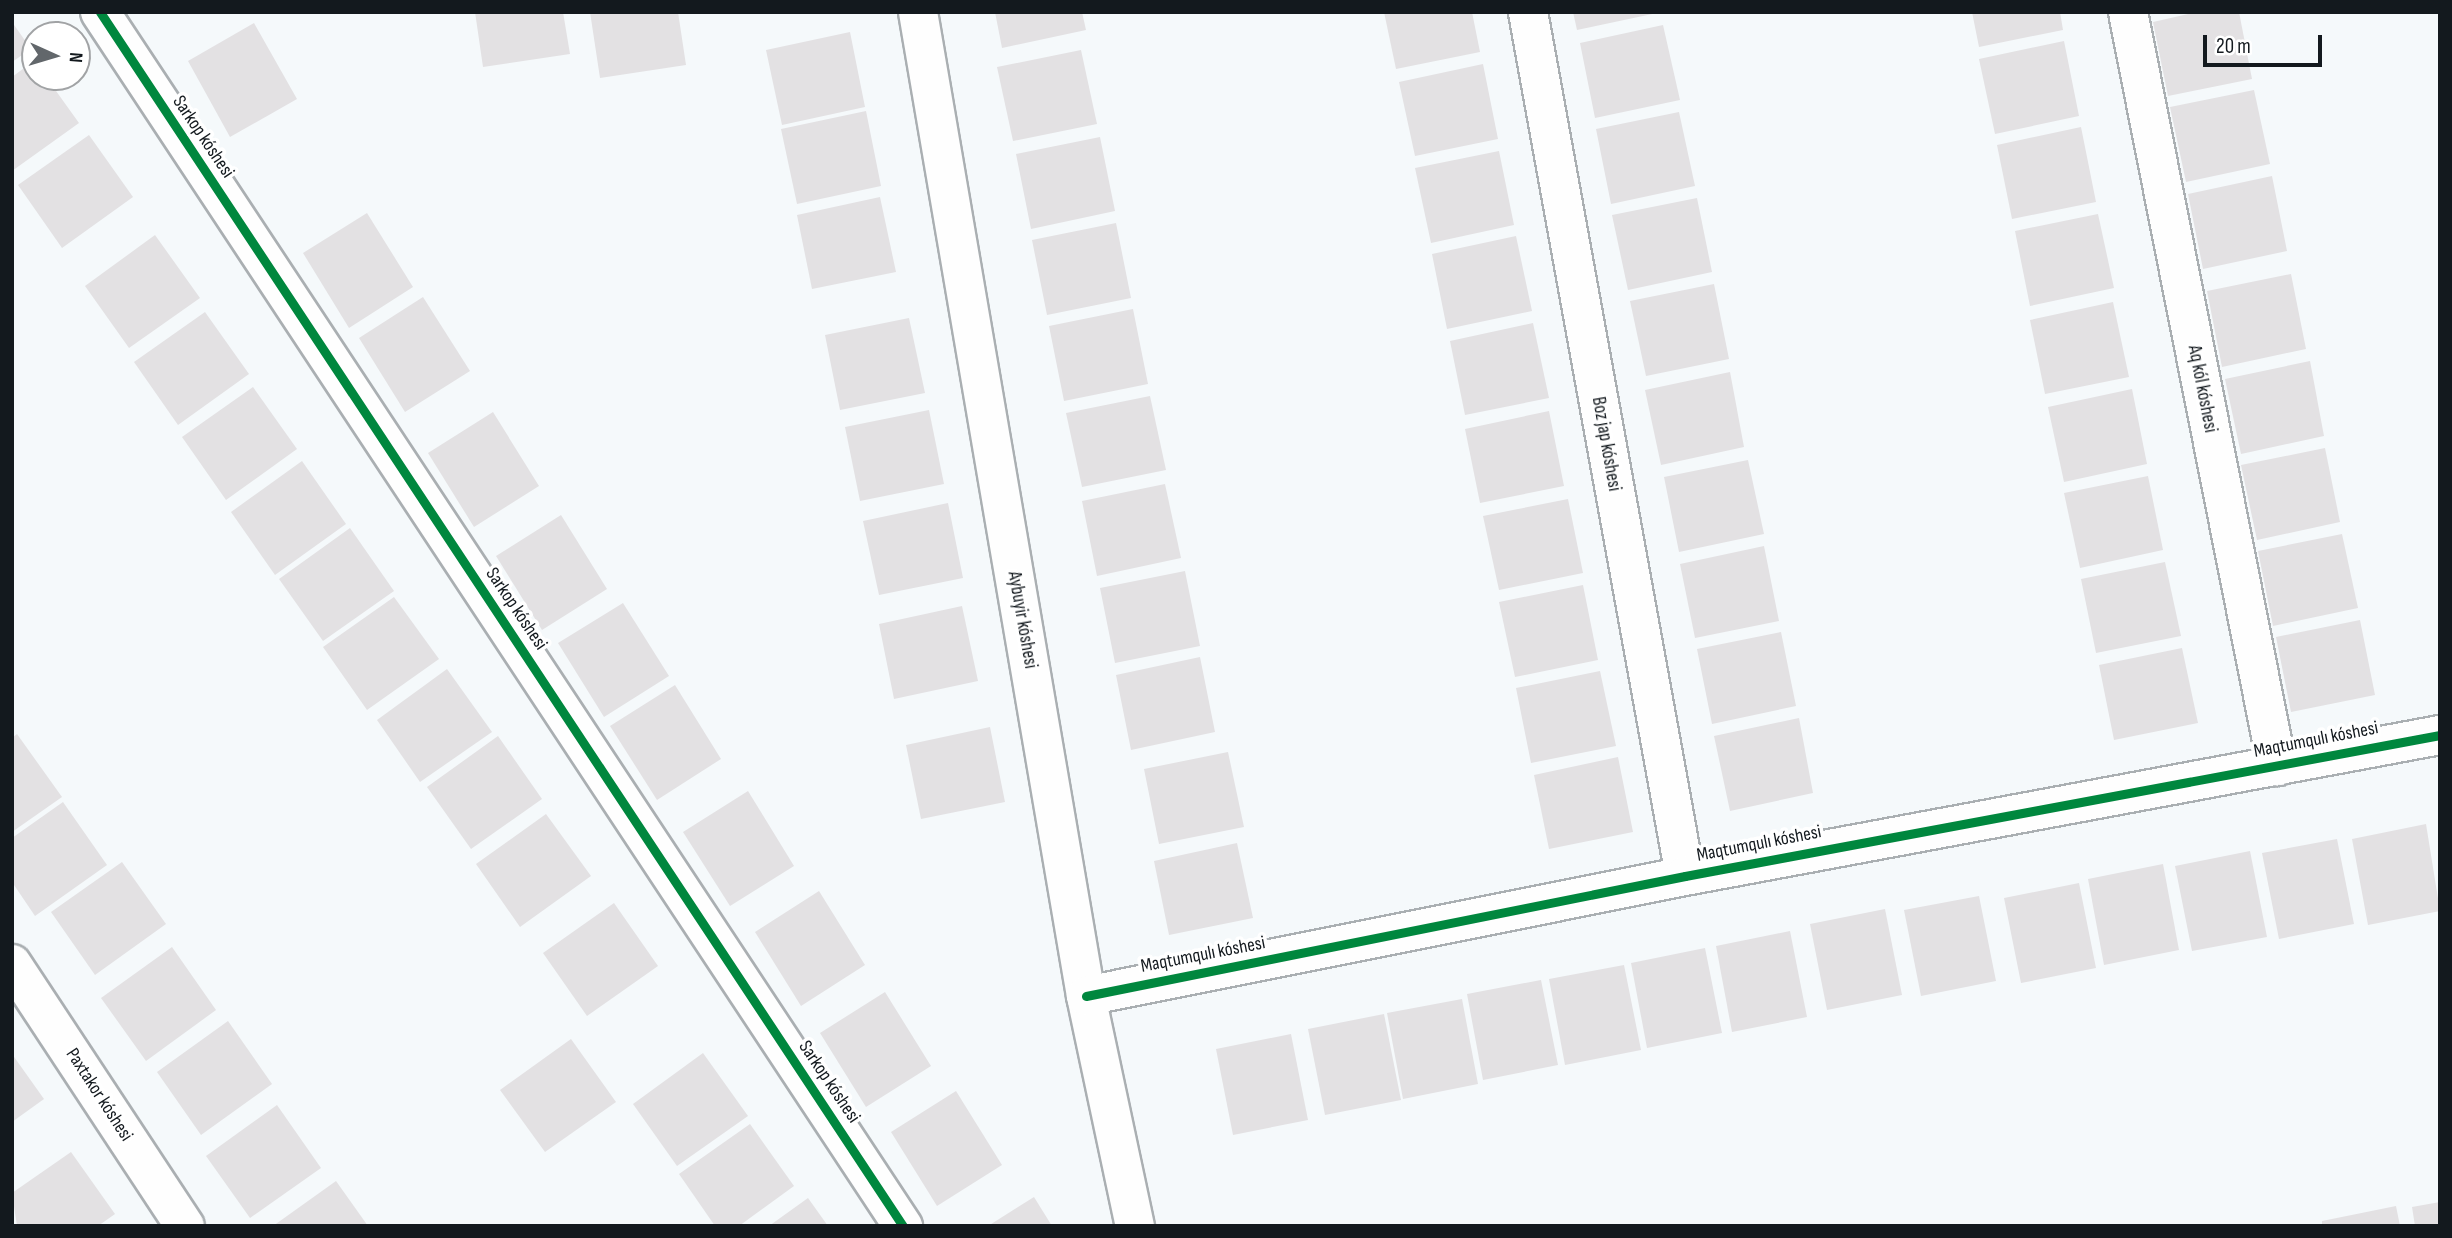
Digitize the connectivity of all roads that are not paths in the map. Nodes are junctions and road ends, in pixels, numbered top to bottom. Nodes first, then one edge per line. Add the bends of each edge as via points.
1 (100, 12) edge
2 (918, 12) edge
3 (1528, 12) edge
4 (2128, 12) edge
5 (2440, 735) edge
6 (2277, 766) junction
7 (1685, 876) junction
8 (12, 964) edge
9 (1086, 996) junction
10 (185, 1226) edge
11 (903, 1226) edge
12 (1135, 1226) edge

1 - 11 street, Sarkop kóshesi
2 - 9 street, Aybuyir kóshesi
3 - 7 street, Boz jap kóshesi
4 - 6 street, Aq kól kóshesi
5 - 6 street, Maqtumqulı kóshesi
6 - 7 street, Maqtumqulı kóshesi
7 - 9 street, Maqtumqulı kóshesi
8 - 10 street, Paxtakor kóshesi
9 - 12 street, Aybuyir kóshesi

